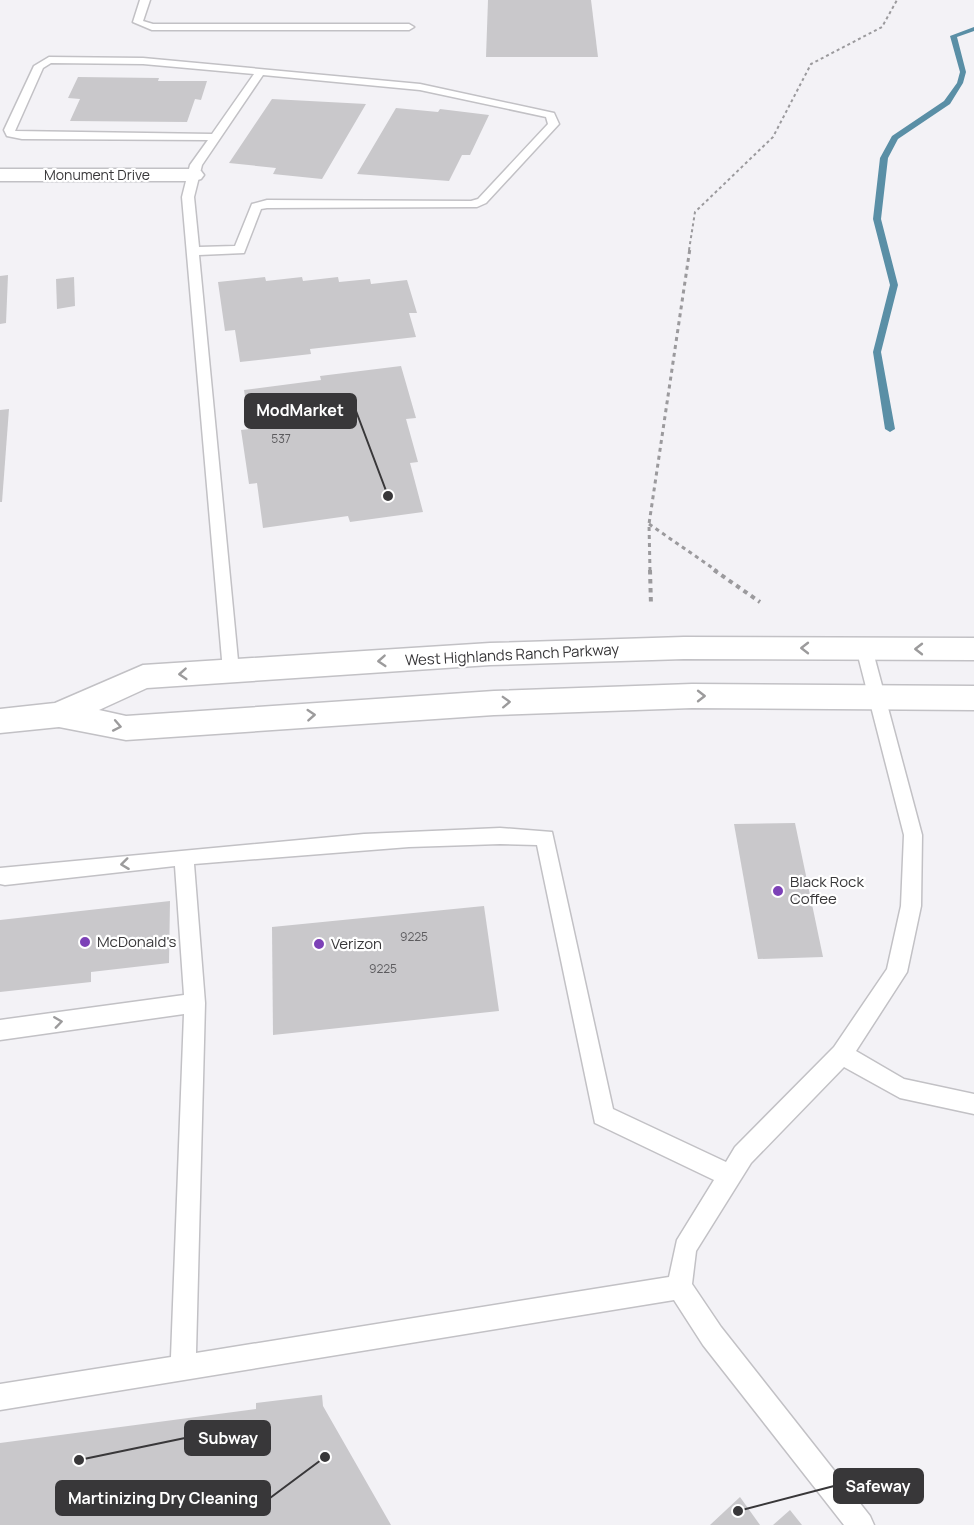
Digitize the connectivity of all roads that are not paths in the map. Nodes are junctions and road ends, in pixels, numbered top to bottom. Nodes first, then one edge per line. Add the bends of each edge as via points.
1 (145, 0) edge
2 (409, 27) dead end
3 (259, 74) junction
4 (215, 137) junction
5 (0, 175) edge
6 (194, 175) junction
7 (165, 197) dead end
8 (188, 197) junction
9 (192, 251) junction
10 (864, 648) junction
11 (974, 649) edge
12 (231, 671) junction
13 (878, 697) junction
14 (974, 698) edge
15 (59, 714) junction
16 (0, 721) edge
17 (183, 857) junction
18 (0, 876) edge
19 (195, 1003) junction
20 (0, 1030) edge
21 (842, 1054) junction
22 (974, 1104) edge
23 (731, 1176) junction
24 (680, 1287) junction
25 (183, 1367) junction
26 (0, 1397) edge
27 (861, 1525) edge

1 - 2 lane via 138,22 152,27
3 - 4 lane
3 - 4 lane via 143,61 49,60 39,66 9,130 22,136
3 - 9 lane via 420,87 550,115 554,124 482,201 473,205 267,204 256,207 240,250
4 - 6 lane via 196,165
5 - 6 main road, Monument Drive
6 - 8 lane
7 - 8 main road, Monument Drive
8 - 9 lane
9 - 12 lane
11 -> 10 main road, West Highlands Ranch Parkway
10 -> 12 main road, West Highlands Ranch Parkway via 501,653
10 - 13 lane
12 -> 15 main road, West Highlands Ranch Parkway via 143,677
13 - 14 main road, West Highlands Ranch Parkway
15 -> 13 main road, West Highlands Ranch Parkway via 126,728 494,703 692,696
13 - 21 lane via 913,835 911,906 897,972
15 - 16 main road, West Highlands Ranch Parkway
17 -> 18 lane
17 - 19 lane
17 - 23 lane via 433,838 545,837 603,1116
20 -> 19 lane
19 - 25 lane
21 - 22 lane via 900,1088
21 - 23 lane via 743,1155
23 - 24 lane via 685,1248
24 - 25 lane
24 - 27 lane via 712,1336
25 - 26 lane

